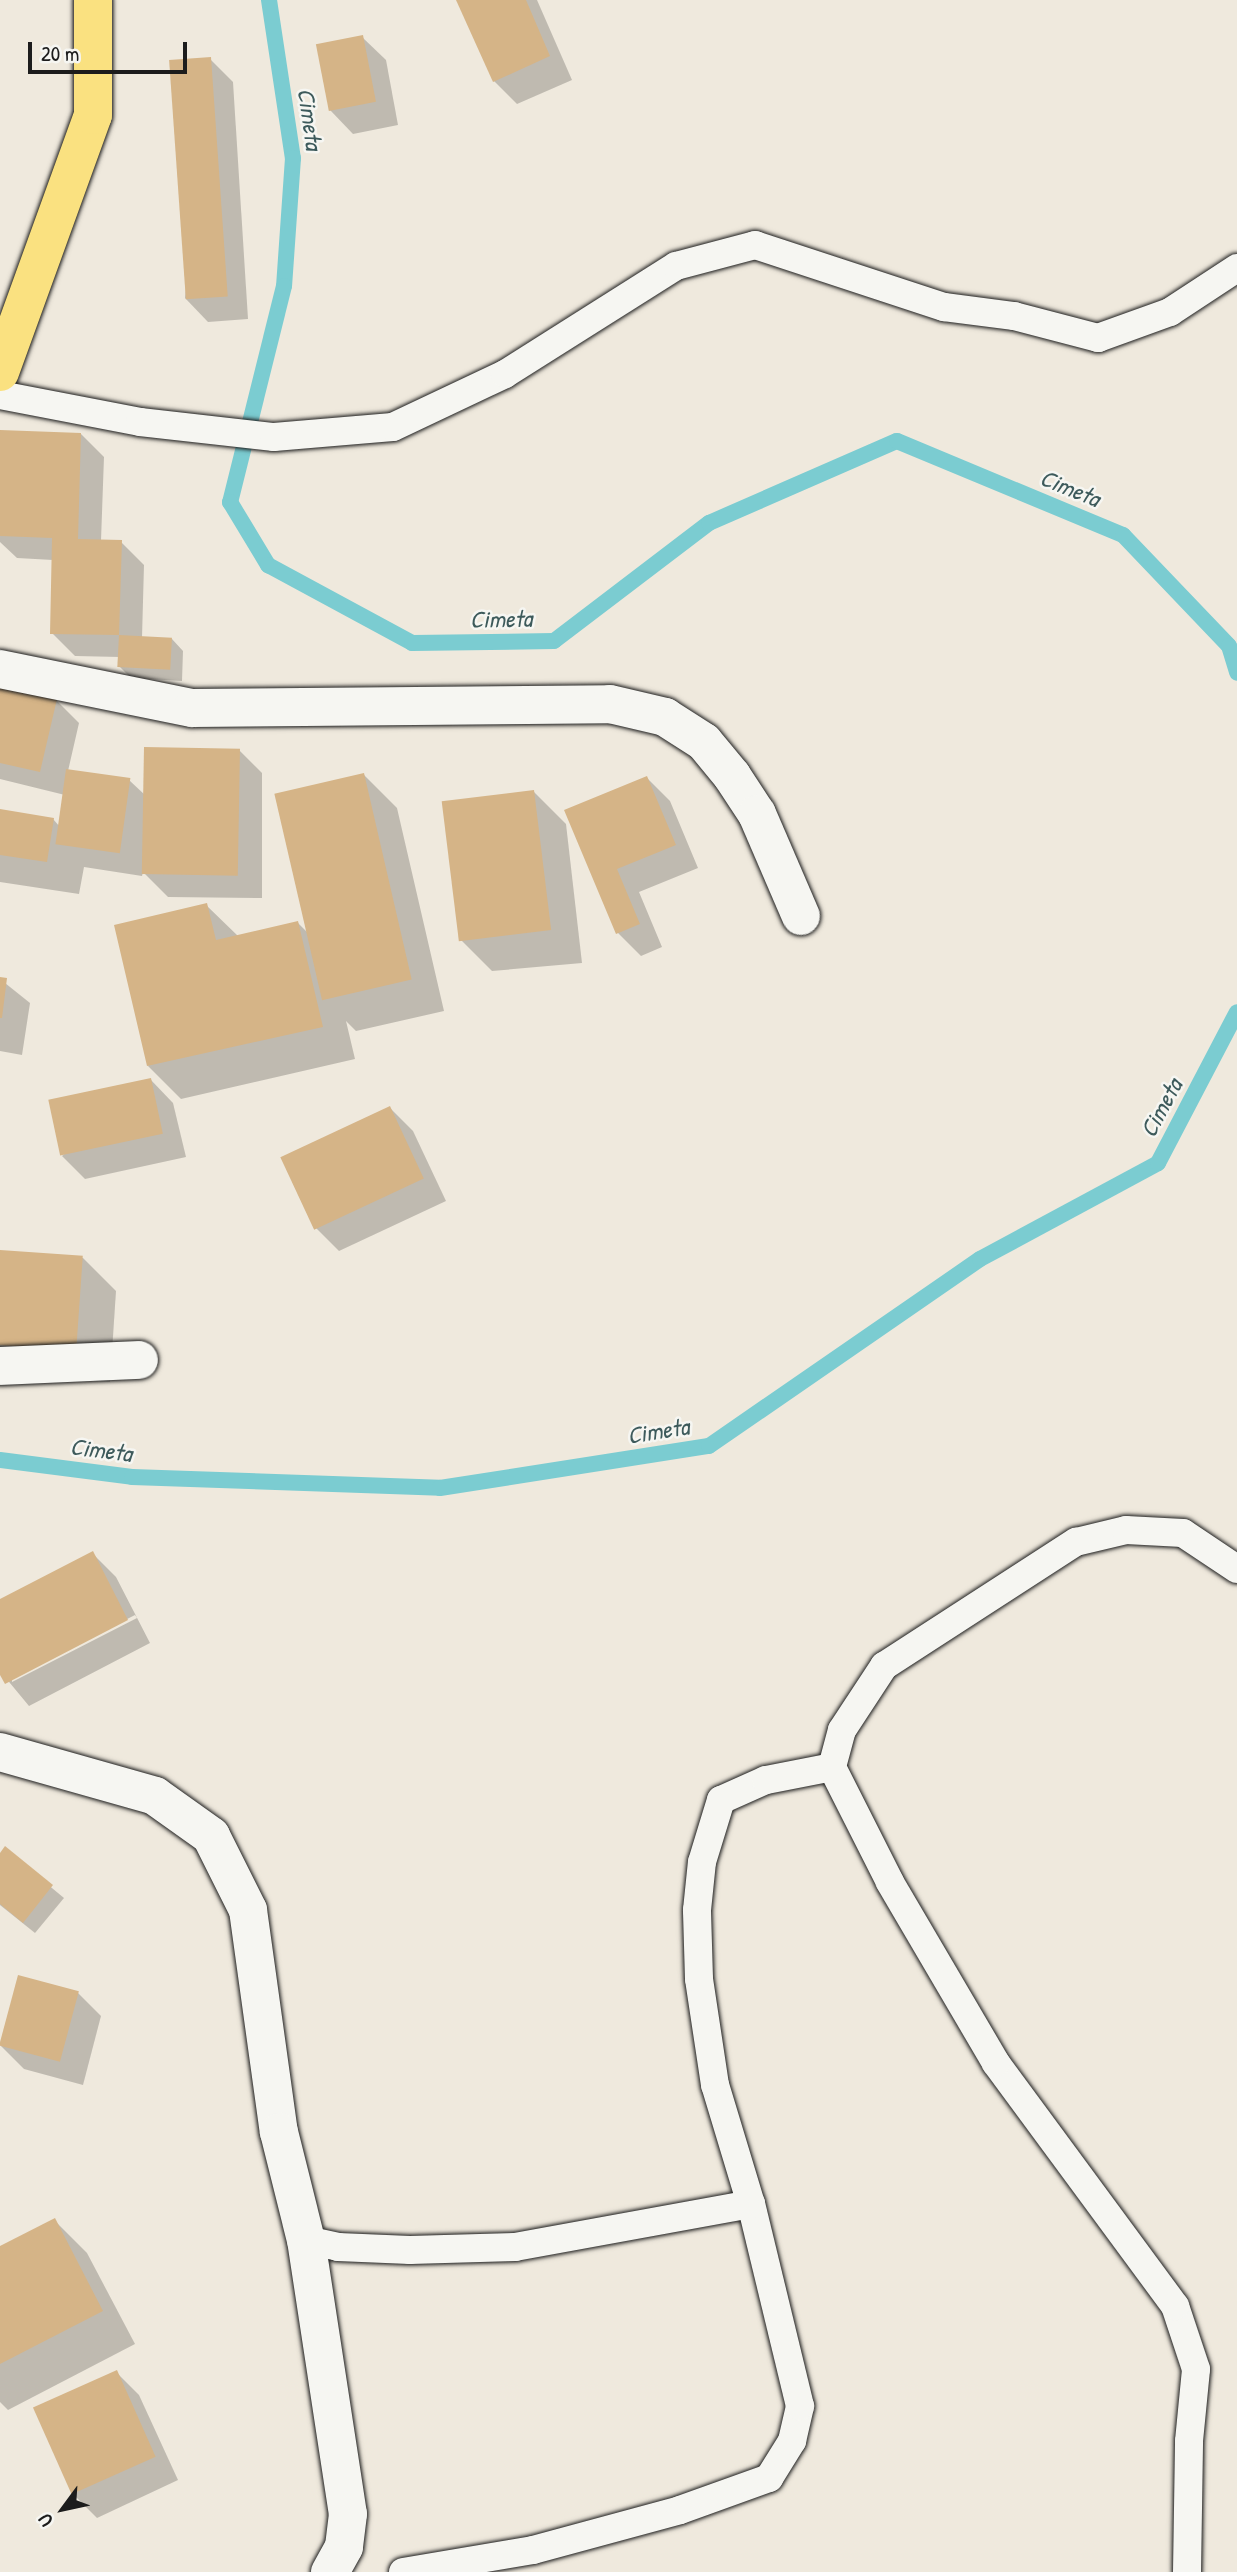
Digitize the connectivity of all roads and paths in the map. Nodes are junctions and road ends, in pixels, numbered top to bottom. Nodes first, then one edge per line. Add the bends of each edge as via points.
1 (93, 0) edge
2 (1237, 268) edge
3 (0, 372) edge
4 (0, 395) edge
5 (0, 669) edge
6 (801, 916) dead end
7 (139, 1360) dead end
8 (0, 1366) edge
9 (1237, 1569) edge
10 (0, 1752) edge
11 (832, 1767) junction
12 (751, 2204) junction
13 (306, 2240) junction
14 (330, 2572) edge
15 (403, 2572) edge
16 (1187, 2572) edge

1 - 3 highway via 93,115
2 - 4 lane via 1170,312 1098,338 1014,316 944,307 755,245 676,266 505,374 393,427 274,437 140,422
5 - 6 street via 192,708 610,704 665,717 704,742 732,776 757,814
7 - 8 street
9 - 11 lane via 1183,1534 1126,1530 1076,1542 884,1666 842,1730
10 - 13 street via 155,1796 211,1836 248,1910 279,2132
11 - 12 lane via 766,1780 721,1800 702,1862 697,1910 703,2006 715,2085
11 - 16 lane via 890,1882 996,2063 1175,2306 1196,2369 1189,2441
12 - 13 lane via 515,2248 410,2250 338,2247
12 - 15 lane via 800,2406 792,2441 769,2478 606,2532 533,2550
13 - 14 street via 348,2514 344,2547

